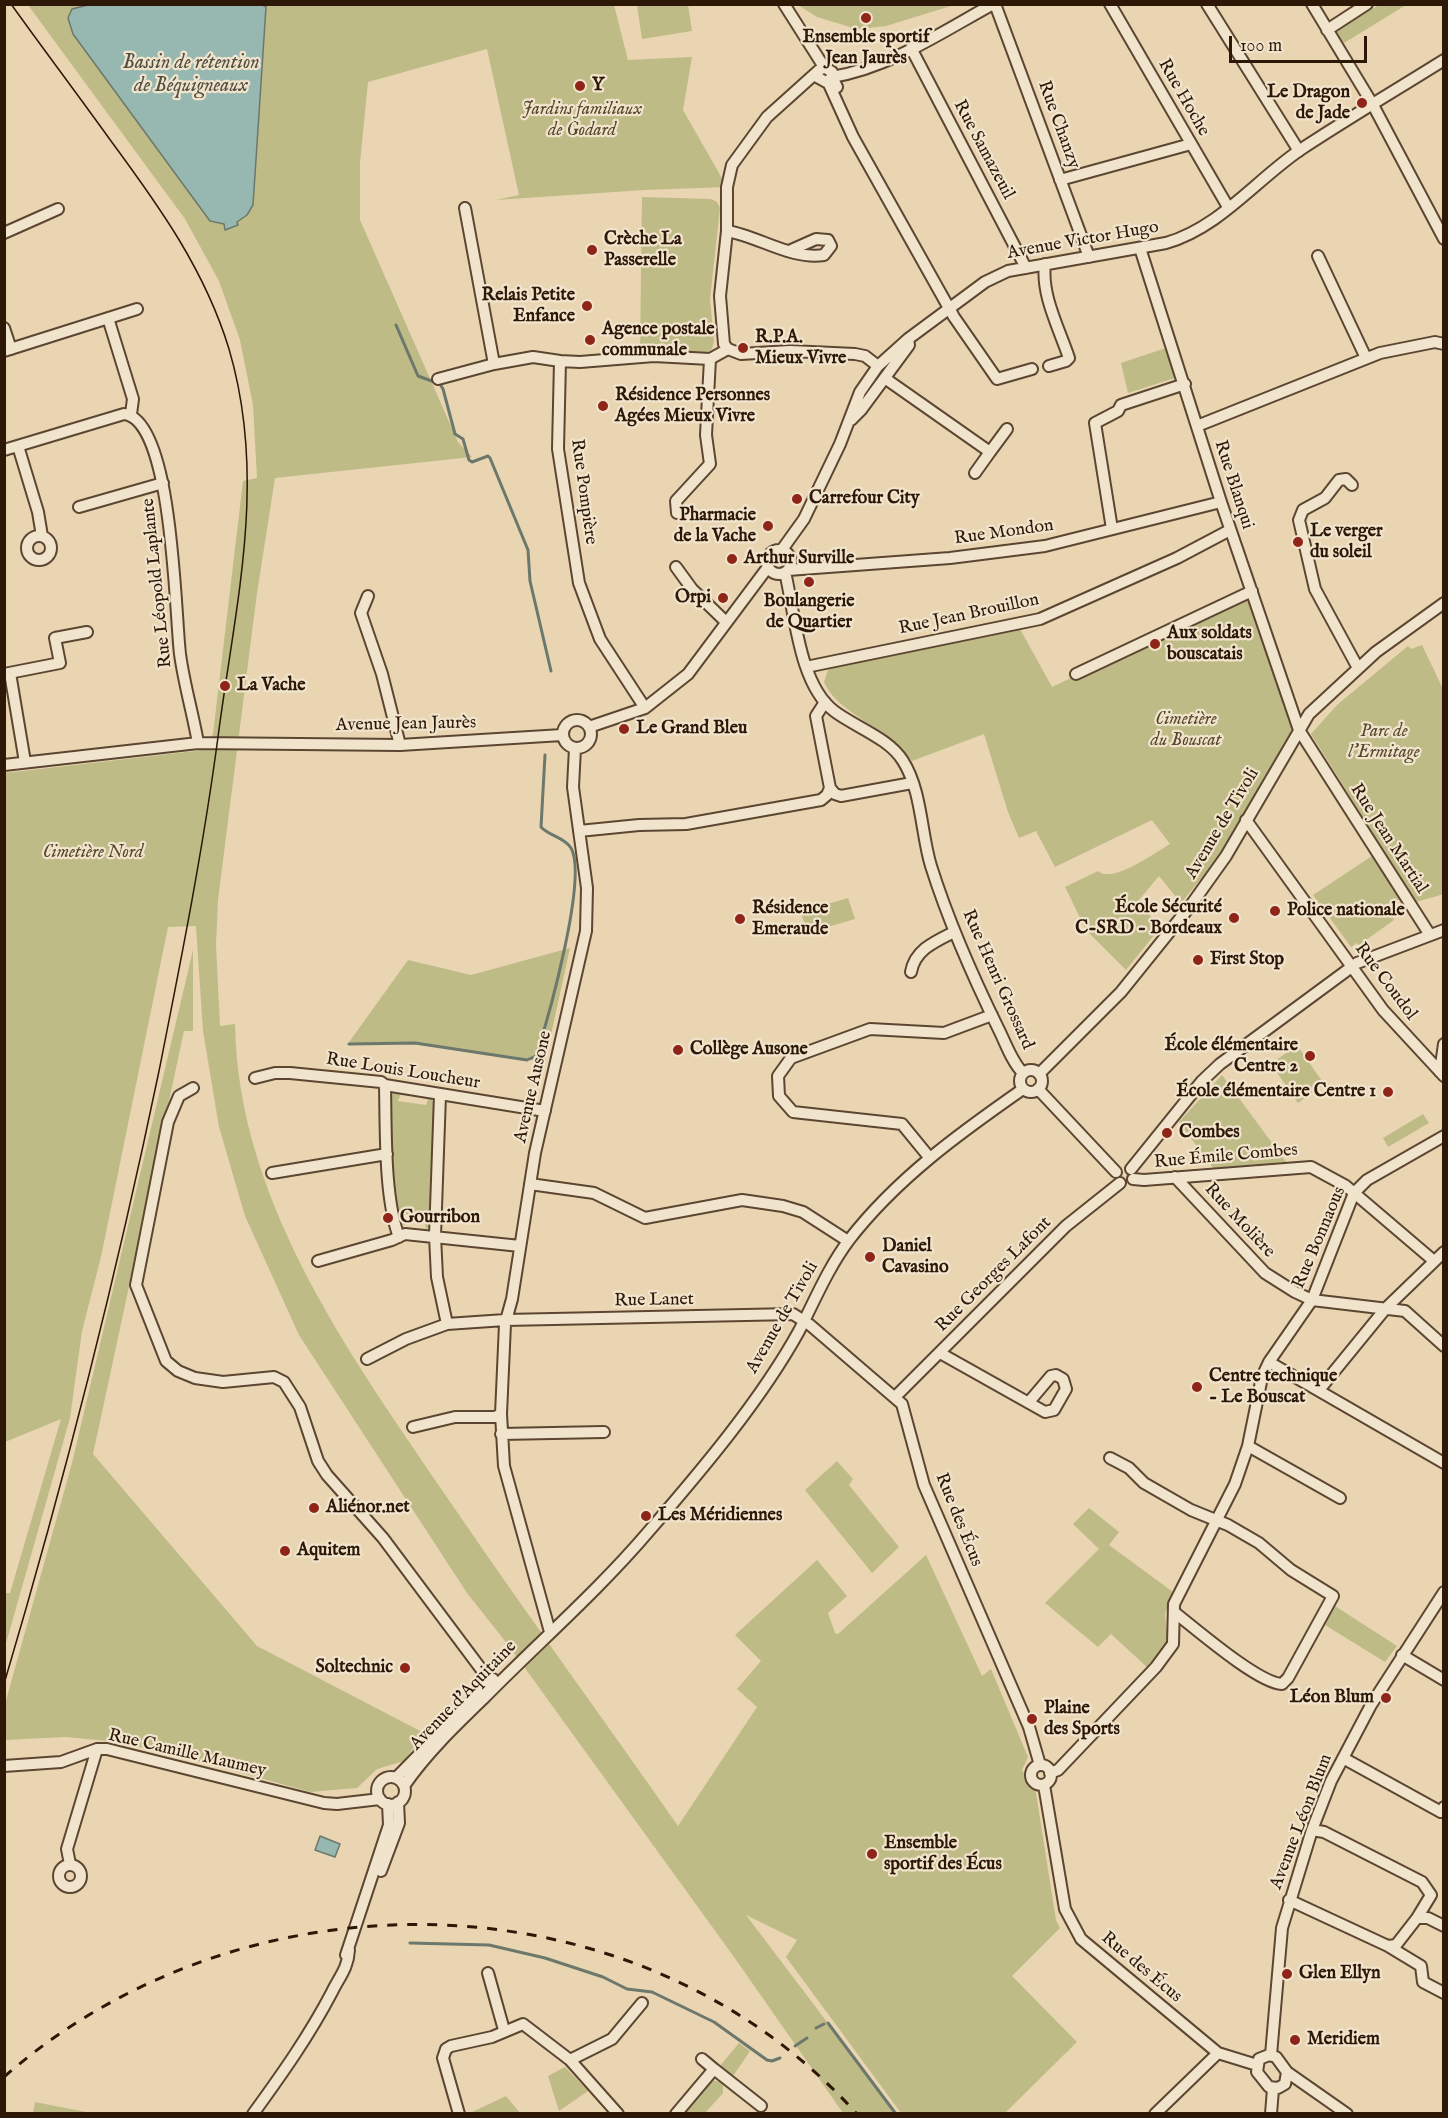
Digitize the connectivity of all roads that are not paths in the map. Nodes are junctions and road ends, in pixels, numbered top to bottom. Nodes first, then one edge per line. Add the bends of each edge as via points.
1 (783, 4) edge
2 (994, 4) edge
3 (1110, 4) edge
4 (1207, 4) edge
5 (1312, 4) edge
6 (1367, 4) edge
7 (1327, 30) junction
8 (911, 48) junction
9 (1443, 60) edge
10 (873, 66) junction
11 (857, 73) junction
12 (824, 74) junction
13 (840, 93) junction
14 (1373, 105) junction
15 (844, 117) junction
16 (1191, 144) junction
17 (1299, 151) junction
18 (1060, 180) junction
19 (1228, 207) junction
20 (465, 208) dead end
21 (58, 209) dead end
22 (727, 231) junction
23 (4, 233) edge
24 (1443, 239) edge
25 (1140, 248) junction
26 (789, 251) dead end
27 (1318, 256) dead end
28 (1089, 257) junction
29 (1045, 264) junction
30 (1026, 268) junction
31 (949, 308) junction
32 (136, 309) dead end
33 (108, 318) junction
34 (4, 328) edge
35 (908, 339) junction
36 (1443, 344) edge
37 (728, 349) junction
38 (8, 350) edge
39 (1366, 358) junction
40 (710, 359) junction
41 (560, 361) junction
42 (494, 364) junction
43 (878, 366) junction
44 (1049, 366) dead end
45 (1032, 369) dead end
46 (438, 379) dead end
47 (886, 379) junction
48 (1185, 384) junction
49 (131, 414) junction
50 (848, 422) junction
51 (1197, 426) junction
52 (1007, 429) dead end
53 (18, 446) junction
54 (4, 450) edge
55 (990, 452) junction
56 (975, 473) dead end
57 (163, 483) junction
58 (1352, 485) dead end
59 (1221, 502) junction
60 (79, 507) dead end
61 (677, 513) dead end
62 (1112, 529) junction
63 (1230, 530) junction
64 (42, 536) dead end
65 (781, 551) junction
66 (676, 567) dead end
67 (768, 567) junction
68 (786, 571) junction
69 (1252, 591) junction
70 (368, 596) dead end
71 (1443, 603) edge
72 (726, 622) junction
73 (87, 632) dead end
74 (806, 667) junction
75 (1358, 668) junction
76 (7, 673) edge
77 (1076, 674) dead end
78 (825, 702) junction
79 (645, 708) junction
80 (589, 727) junction
81 (1299, 730) junction
82 (562, 735) junction
83 (198, 743) junction
84 (400, 745) junction
85 (575, 748) junction
86 (25, 762) junction
87 (4, 765) edge
88 (912, 783) junction
89 (830, 788) junction
90 (1246, 820) junction
91 (579, 831) junction
92 (954, 932) junction
93 (1443, 932) edge
94 (1430, 935) junction
95 (1353, 967) junction
96 (911, 972) dead end
97 (992, 1015) junction
98 (1443, 1044) edge
99 (1023, 1073) junction
100 (1039, 1074) junction
101 (1442, 1074) edge
102 (255, 1078) dead end
103 (385, 1085) junction
104 (193, 1088) dead end
105 (1023, 1089) junction
106 (1038, 1089) junction
107 (440, 1095) junction
108 (545, 1111) junction
109 (1443, 1136) edge
110 (387, 1154) junction
111 (929, 1157) junction
112 (1116, 1172) junction
113 (272, 1173) dead end
114 (1132, 1174) junction
115 (1175, 1177) junction
116 (1120, 1183) junction
117 (530, 1184) junction
118 (1354, 1193) junction
119 (435, 1236) junction
120 (399, 1237) junction
121 (848, 1241) junction
122 (520, 1246) junction
123 (1443, 1252) edge
124 (318, 1261) dead end
125 (1434, 1261) junction
126 (1312, 1300) junction
127 (1386, 1308) junction
128 (505, 1320) junction
129 (803, 1320) junction
130 (447, 1324) junction
131 (1443, 1346) edge
132 (940, 1353) junction
133 (367, 1359) dead end
134 (1269, 1362) junction
135 (1319, 1390) junction
136 (895, 1397) junction
137 (1029, 1402) dead end
138 (501, 1414) junction
139 (413, 1427) dead end
140 (604, 1432) dead end
141 (501, 1434) junction
142 (1248, 1446) junction
143 (1110, 1458) dead end
144 (1443, 1463) edge
145 (1340, 1498) dead end
146 (1217, 1521) junction
147 (1443, 1592) edge
148 (1174, 1612) junction
149 (550, 1629) junction
150 (517, 1655) joint
151 (1401, 1655) junction
152 (1443, 1680) edge
153 (490, 1686) junction
154 (97, 1749) junction
155 (1343, 1758) junction
156 (1040, 1765) junction
157 (4, 1766) edge
158 (1050, 1773) junction
159 (396, 1778) junction
160 (1044, 1785) junction
161 (404, 1786) junction
162 (386, 1799) junction
163 (1443, 1807) edge
164 (1312, 1830) junction
165 (70, 1864) dead end
166 (1289, 1900) junction
167 (1417, 1918) junction
168 (1443, 1926) edge
169 (1388, 1946) junction
170 (488, 1973) dead end
171 (1443, 1993) edge
172 (642, 2003) dead end
173 (504, 2030) junction
174 (1218, 2053) junction
175 (1271, 2055) junction
176 (702, 2059) dead end
177 (570, 2060) junction
178 (1257, 2065) junction
179 (714, 2069) junction
180 (1287, 2072) junction
181 (282, 2074) junction
182 (1278, 2087) junction
183 (1306, 2087) junction
184 (761, 2106) dead end
185 (253, 2114) edge
186 (258, 2114) edge
187 (459, 2114) edge
188 (618, 2114) edge
189 (676, 2114) edge
190 (1155, 2114) edge
191 (1271, 2114) edge
192 (1347, 2114) edge

1 - 12 street
2 - 8 street
2 - 18 street, Rue Chanzy
3 - 16 street, Rue Hoche
4 - 17 street
5 - 7 street
6 - 7 street
7 - 14 street
8 - 10 street
8 - 30 street, Rue Samazeuil
9 - 14 street, Avenue Victor Hugo
10 - 11 street
10 - 12 street
11 - 12 street
11 - 13 street
12 - 13 street
12 - 15 street
12 - 22 street via 799,88 767,117 732,165 727,188
13 - 15 street
14 - 17 street, Avenue Victor Hugo
14 - 24 street
15 - 31 street
16 - 18 street
16 - 19 street, Rue Hoche
17 - 19 street, Avenue Victor Hugo
18 - 28 street, Rue Chanzy
19 - 25 street, Avenue Victor Hugo via 1179,239
20 - 42 street
21 - 23 street
22 - 26 street via 747,234
22 - 37 street via 720,296 724,344
25 - 28 street, Avenue Victor Hugo
25 - 48 street, Rue Blanqui
27 - 39 street
28 - 29 street, Avenue Victor Hugo
29 - 30 street, Avenue Victor Hugo
29 - 44 street via 1054,319 1068,358
30 - 31 street, Avenue Victor Hugo via 992,277
31 - 35 street, Avenue Victor Hugo
31 - 45 street via 997,379
32 - 33 street
33 - 38 street
33 - 49 street via 133,399
34 - 38 street
35 - 43 street, Avenue Victor Hugo
35 - 47 street via 909,345
36 - 39 street via 1435,342
37 - 40 street
37 - 43 street via 741,354 855,354
39 - 51 street
40 - 41 street via 654,356
40 - 61 street via 706,435 710,464 676,501
41 - 42 street via 533,357
41 - 79 street, Rue Pompière via 558,449 579,583 600,639
42 - 46 street
43 - 50 street, Avenue Victor Hugo
47 - 50 street
47 - 55 street
48 - 51 street, Rue Blanqui
48 - 62 street via 1121,405 1113,415 1095,423
49 - 53 street
49 - 57 street, Rue Léopold Laplante via 140,421
50 - 65 street, Avenue Victor Hugo via 804,519
51 - 59 street, Rue Blanqui
52 - 55 street
53 - 54 street
53 - 64 street
55 - 56 street
57 - 60 street
57 - 83 street, Rue Léopold Laplante via 180,655
58 - 75 street via 1346,479 1339,480 1325,498 1303,510 1299,519 1315,589
59 - 62 street, Rue Mondon
59 - 63 street, Rue Blanqui
62 - 68 street, Rue Mondon via 1045,546 962,557
63 - 69 street, Rue Blanqui
63 - 74 street, Rue Jean Brouillon via 1040,619
65 - 67 street via 769,557
65 - 68 street via 790,559
66 - 72 street
67 - 68 street via 777,574
67 - 72 street
68 - 74 street
69 - 77 street
69 - 81 street, Rue Blanqui
70 - 84 street via 362,613
71 - 75 street, Avenue de Tivoli
72 - 79 street via 688,674
73 - 76 street via 55,638 60,663
74 - 78 street
75 - 81 street, Avenue de Tivoli via 1322,700
76 - 86 street
78 - 88 street, Rue Henri Grossard via 898,755
78 - 89 street via 816,716
79 - 80 street
80 - 82 street via 582,720 572,720
80 - 85 street via 588,742
81 - 90 street, Avenue de Tivoli
81 - 94 street, Rue Jean Martial
82 - 84 street, Avenue Jean Jaurès
82 - 85 street via 566,744
83 - 84 street, Avenue Jean Jaurès via 213,739
83 - 86 street, Avenue Jean Jaurès
85 - 91 street, Avenue Ausone via 573,787
86 - 87 street, Avenue Jean Jaurès
88 - 89 street via 841,796
88 - 92 street, Rue Henri Grossard via 931,866
89 - 91 street via 821,800 686,824
90 - 95 street, Rue Coudol
90 - 100 street, Avenue de Tivoli via 1207,885 1143,967
91 - 108 street, Avenue Ausone via 587,888 586,931
92 - 96 street via 920,952
92 - 97 street, Rue Henri Grossard
93 - 94 street
94 - 95 street
95 - 101 street, Rue Coudol via 1383,1010
95 - 114 street via 1211,1071
97 - 99 street, Rue Henri Grossard
97 - 111 street via 944,1033 870,1029 791,1058 778,1076 779,1096 793,1112 902,1124
98 - 101 street
99 - 100 street via 1033,1070
99 - 105 street
100 - 106 street via 1042,1083
102 - 103 street, Rue Louis Loucheur via 290,1073
103 - 107 street, Rue Louis Loucheur
103 - 110 street
104 - 153 street via 179,1096 168,1122 136,1285 166,1361 178,1371 223,1382 274,1377 284,1382 300,1407 318,1461 327,1475 383,1538
105 - 106 street
105 - 111 street, Avenue de Tivoli
106 - 112 street
107 - 108 street, Rue Louis Loucheur
107 - 119 street
108 - 117 street, Avenue Ausone
109 - 118 street, Rue Bonnaous via 1367,1180
110 - 113 street
110 - 120 street
111 - 121 street, Avenue de Tivoli
112 - 114 street via 1123,1166
112 - 116 street
114 - 115 street, Rue Émile Combes via 1144,1180
114 - 116 street via 1126,1184
115 - 118 street, Rue Émile Combes via 1311,1167
115 - 126 street, Rue Molière via 1265,1273
116 - 132 street, Rue Georges Lafont via 1066,1226
117 - 121 street via 594,1193 645,1218 742,1200 783,1206 803,1212
117 - 122 street, Avenue Ausone
118 - 125 street, Rue Émile Combes
118 - 126 street, Rue Bonnaous
119 - 120 street
119 - 122 street
119 - 130 street via 437,1277
120 - 124 street
121 - 129 street, Avenue de Tivoli
122 - 128 street, Avenue Ausone
123 - 125 street
125 - 127 street
126 - 127 street, Rue Molière
126 - 134 street, Rue Bonnaous
127 - 131 street, Rue Molière via 1405,1311
127 - 135 street
128 - 129 street, Rue Lanet via 793,1314
128 - 130 street, Rue Lanet
128 - 138 street, Avenue Ausone
129 - 136 street, Rue des Écus
129 - 149 street, Avenue de Tivoli via 722,1443 647,1534
130 - 133 street, Rue Lanet
132 - 136 street, Rue Georges Lafont
132 - 137 street
134 - 135 street
134 - 142 street, Rue Bonnaous via 1262,1377
135 - 144 street
136 - 156 street, Rue des Écus via 904,1410 924,1485 1025,1718
138 - 139 street via 455,1417
138 - 141 street, Avenue Ausone
140 - 141 street
141 - 149 street, Avenue Ausone via 504,1466
142 - 145 street
142 - 146 street, Rue Bonnaous
143 - 146 street via 1129,1468 1144,1483
146 - 148 street, Rue Bonnaous via 1178,1594
146 - 148 street via 1258,1543 1333,1596 1282,1684 1274,1684 1254,1671
147 - 151 street, Avenue Léon Blum
148 - 158 street, Rue Bonnaous via 1173,1644 1156,1667 1058,1770
149 - 150 street, Avenue de Tivoli
149 - 153 street, Avenue d'Aquitaine
150 - 153 street, Avenue d'Aquitaine
151 - 152 street
151 - 155 street, Avenue Léon Blum
153 - 159 street, Avenue d'Aquitaine
153 - 161 street, Avenue d'Aquitaine
154 - 157 street, Rue Camille Maumey via 61,1762
154 - 162 street, Rue Camille Maumey via 324,1803
154 - 165 street via 67,1849
155 - 163 street via 1441,1812
155 - 164 street, Avenue Léon Blum
156 - 158 street
156 - 160 street via 1034,1767 1031,1776 1035,1784
158 - 160 street
159 - 161 street
159 - 162 street, Avenue d'Aquitaine via 383,1779
160 - 174 street, Rue des Écus via 1059,1880 1069,1920 1081,1939
161 - 162 street, Avenue d'Aquitaine via 404,1795
162 - 181 street via 389,1825 349,1950 348,1964 318,2020
164 - 166 street, Avenue Léon Blum
164 - 167 street via 1324,1832 1422,1882 1431,1895
166 - 169 street
166 - 175 street, Avenue Léon Blum via 1282,1928
167 - 168 street via 1428,1918
167 - 169 street via 1396,1944
169 - 171 street via 1421,1966 1423,1982
170 - 173 street
172 - 177 street via 612,2039
173 - 177 street via 523,2024
173 - 187 street via 446,2049 443,2058
174 - 178 street, Rue des Écus
174 - 190 street
175 - 178 street via 1262,2057
175 - 180 street
176 - 179 street
177 - 188 street
178 - 182 street via 1266,2084
179 - 184 street
179 - 189 street
180 - 182 street via 1287,2080
180 - 183 street
181 - 185 street
181 - 186 street
182 - 183 street
182 - 191 street
183 - 192 street

